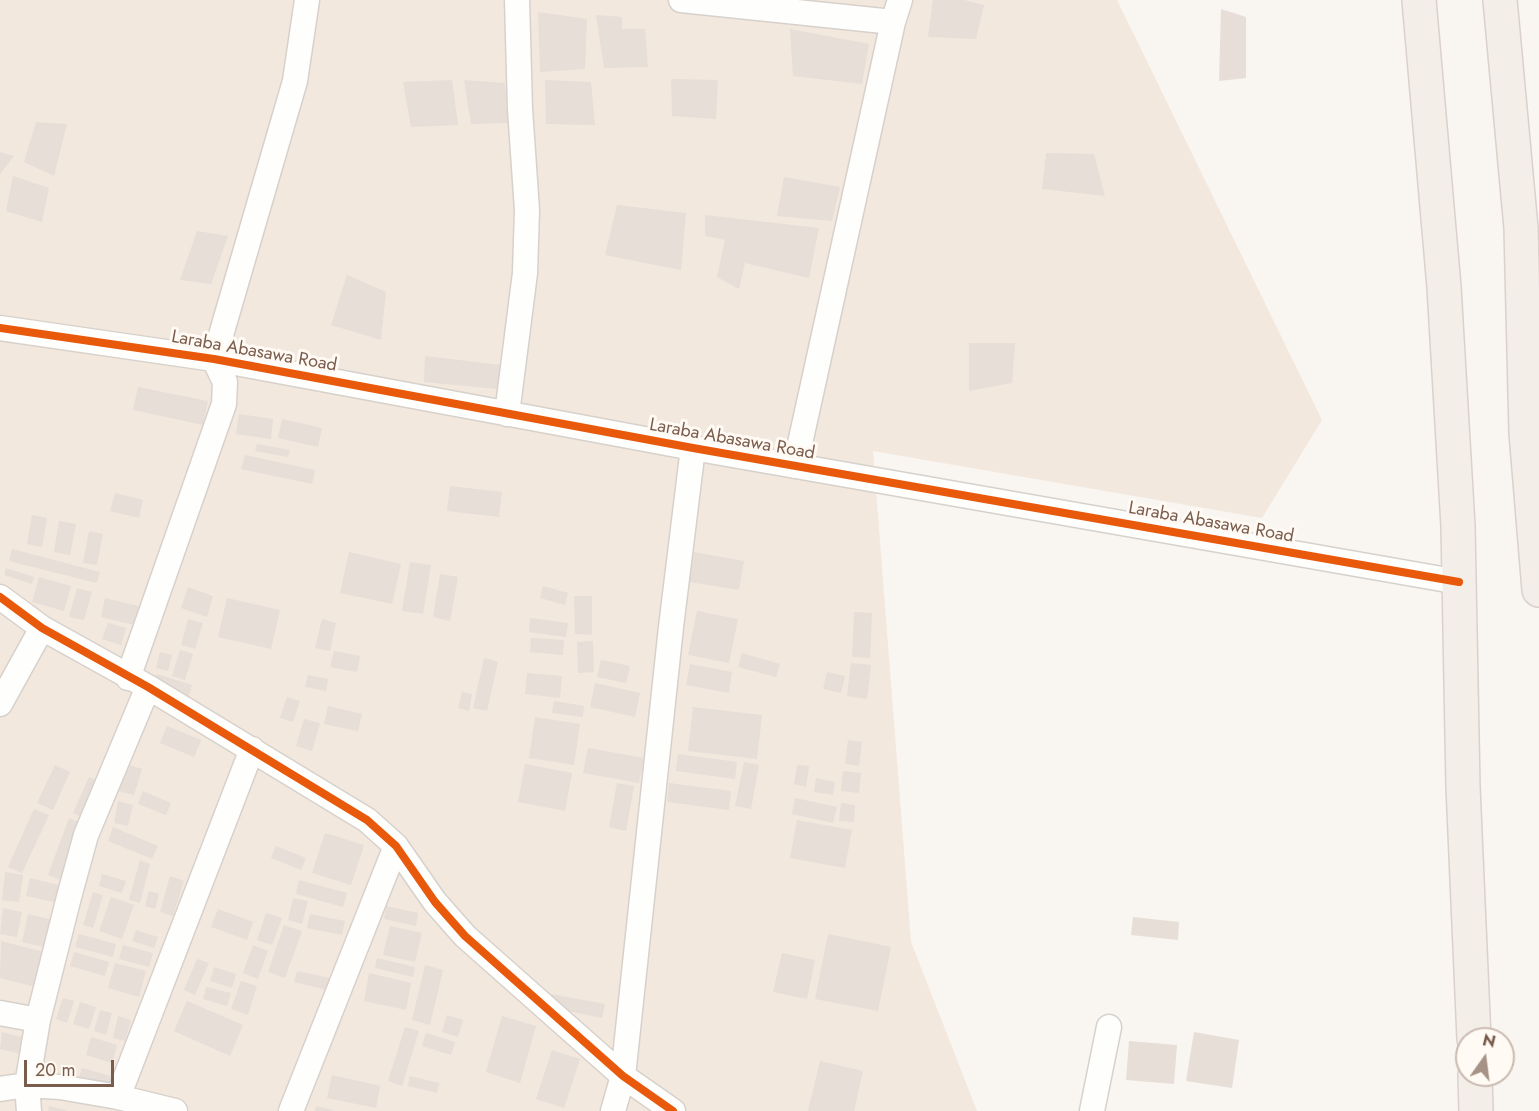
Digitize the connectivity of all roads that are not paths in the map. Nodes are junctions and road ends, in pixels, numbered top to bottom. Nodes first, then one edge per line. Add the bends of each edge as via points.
1 (307, 0) edge
2 (517, 0) edge
3 (681, 0) edge
4 (1419, 0) edge
5 (1500, 0) edge
6 (897, 11) edge
7 (0, 328) edge
8 (214, 359) junction
9 (507, 414) junction
10 (1532, 447) edge
11 (693, 448) junction
12 (795, 466) junction
13 (1459, 582) junction
14 (1539, 590) edge
15 (0, 597) edge
16 (42, 628) junction
17 (138, 683) junction
18 (0, 704) edge
19 (252, 750) junction
20 (396, 846) junction
21 (0, 1013) edge
22 (38, 1020) junction
23 (1109, 1027) dead end
24 (1473, 1027) edge
25 (623, 1076) junction
26 (27, 1085) junction
27 (1475, 1087) edge
28 (0, 1089) edge
29 (118, 1097) junction
30 (29, 1111) edge
31 (175, 1111) edge
32 (291, 1111) edge
33 (614, 1111) edge
34 (673, 1111) edge
35 (1092, 1111) edge
36 (1476, 1111) edge

1 - 8 street via 296,81
2 - 9 street via 527,210 525,273
3 - 6 street
4 - 13 main road via 1444,287
5 - 10 main road via 1521,228
6 - 12 street
7 - 8 street, Laraba Abasawa Road
8 - 9 street, Laraba Abasawa Road
8 - 17 street via 225,382 224,404
9 - 11 street, Laraba Abasawa Road
10 - 14 main road
11 - 12 street, Laraba Abasawa Road
11 - 25 street
12 - 13 street, Laraba Abasawa Road
13 - 24 main road
15 - 16 street
16 - 17 street
16 - 18 street
17 - 19 street
17 - 22 street via 86,835
19 - 20 street via 367,820
19 - 29 street
20 - 25 street via 435,902 465,936
20 - 32 street
21 - 22 street
22 - 26 street
23 - 35 street
25 - 33 street
25 - 34 street
26 - 28 street
26 - 29 street
26 - 30 street
27 - 36 main road
29 - 31 street

